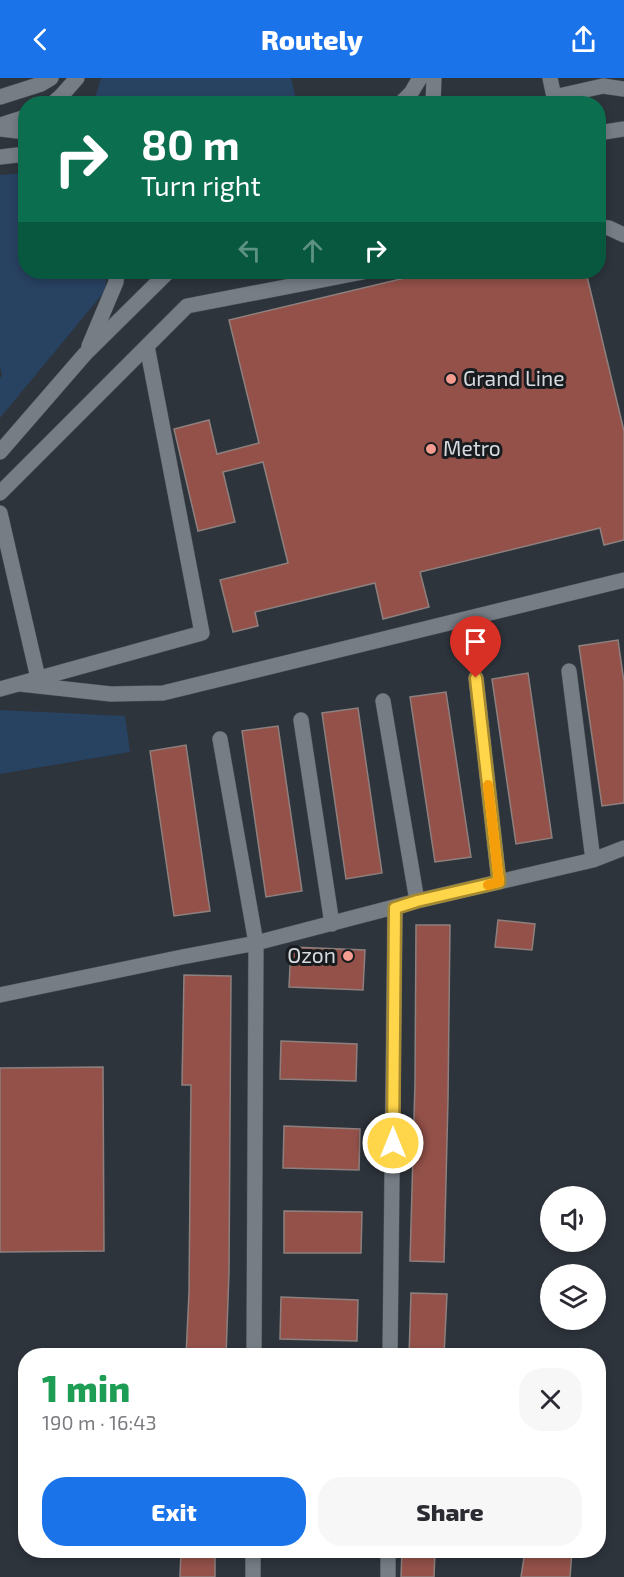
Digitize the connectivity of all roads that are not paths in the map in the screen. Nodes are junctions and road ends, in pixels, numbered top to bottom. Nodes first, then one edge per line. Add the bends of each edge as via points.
1 (51, 78) edge
2 (77, 78) edge
3 (420, 78) edge
4 (434, 78) edge
5 (550, 78) edge
6 (624, 89) edge
7 (61, 96) edge
8 (408, 96) edge
9 (433, 96) edge
10 (554, 96) edge
11 (558, 96) edge
12 (0, 97) edge
13 (18, 120) edge
14 (0, 127) edge
15 (624, 129) edge
16 (18, 130) edge
17 (606, 132) edge
18 (18, 155) edge
19 (0, 157) edge
20 (606, 228) edge
21 (624, 235) edge
22 (116, 279) edge
23 (161, 279) edge
24 (327, 279) edge
25 (147, 346) junction
26 (85, 354) junction
27 (0, 452) edge
28 (0, 493) edge
29 (0, 513) edge
30 (624, 580) edge
31 (569, 671) dead end
32 (38, 678) junction
33 (476, 678) dead end
34 (20, 684) junction
35 (0, 689) edge
36 (383, 701) dead end
37 (300, 720) dead end
38 (220, 740) dead end
39 (624, 848) edge
40 (593, 860) junction
41 (499, 882) junction
42 (417, 901) junction
43 (395, 908) junction
44 (332, 924) junction
45 (256, 943) junction
46 (0, 995) edge
47 (254, 1348) edge
48 (390, 1348) edge
49 (253, 1558) edge
50 (388, 1558) edge
51 (253, 1577) edge
52 (388, 1577) edge

1 - 12 street
2 - 7 street
3 - 8 street
4 - 9 street
5 - 10 street
6 - 11 street via 603,86
13 - 14 street
14 - 16 street
15 - 17 street
18 - 19 street
20 - 21 street
22 - 26 street
23 - 26 street
24 - 25 street via 187,306
25 - 28 street
25 - 32 street via 202,633
26 - 27 street
29 - 32 street
30 - 34 street via 163,693 111,694
31 - 40 street
32 - 34 street
33 - 41 street
34 - 35 street
36 - 42 street
37 - 44 street
38 - 45 street
39 - 40 street
40 - 41 street
41 - 42 street
42 - 43 street
43 - 44 street
43 - 48 street
44 - 45 street
45 - 46 street
45 - 47 street
49 - 51 street
50 - 52 street

